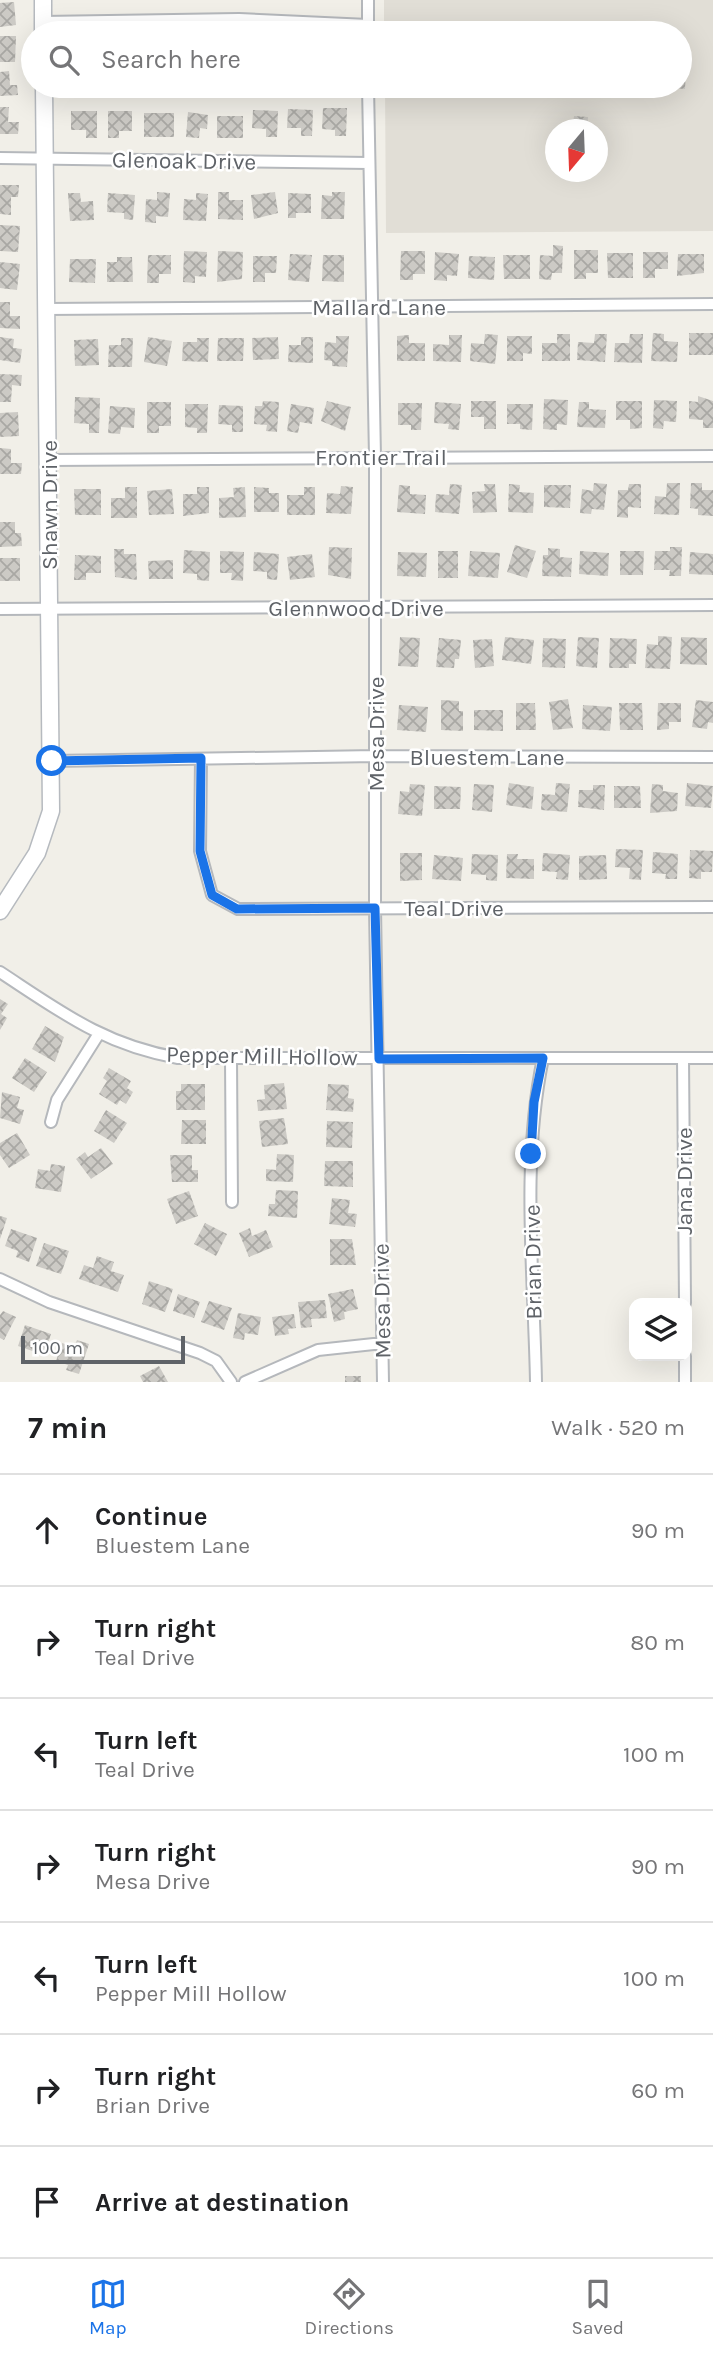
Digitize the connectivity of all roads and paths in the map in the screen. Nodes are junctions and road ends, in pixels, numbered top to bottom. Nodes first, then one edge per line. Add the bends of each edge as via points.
1 (43, 0) edge
2 (368, 0) edge
3 (43, 21) edge
4 (195, 21) edge
5 (265, 21) edge
6 (368, 21) edge
7 (44, 98) edge
8 (368, 98) edge
9 (0, 158) edge
10 (44, 159) junction
11 (369, 163) junction
12 (713, 304) edge
13 (371, 307) junction
14 (45, 309) junction
15 (713, 456) edge
16 (375, 457) junction
17 (49, 460) junction
18 (713, 605) edge
19 (0, 609) edge
20 (376, 609) junction
21 (49, 610) junction
22 (376, 757) junction
23 (713, 757) edge
24 (201, 758) junction
25 (52, 761) junction
26 (713, 906) edge
27 (375, 908) junction
28 (0, 911) edge
29 (0, 972) edge
30 (98, 1035) junction
31 (543, 1058) junction
32 (683, 1058) junction
33 (713, 1058) edge
34 (231, 1059) junction
35 (379, 1059) junction
36 (51, 1122) dead end
37 (232, 1202) dead end
38 (0, 1279) edge
39 (685, 1298) edge
40 (383, 1343) junction
41 (685, 1361) edge
42 (231, 1382) edge
43 (245, 1382) edge
44 (383, 1382) edge
45 (536, 1382) edge
46 (685, 1382) edge

1 - 3 street
2 - 6 street
4 - 5 street
7 - 10 street, Shawn Drive
8 - 11 street, Mesa Drive
9 - 10 street, Glenoak Drive
10 - 11 street, Glenoak Drive
10 - 14 street, Shawn Drive
11 - 13 street, Mesa Drive
12 - 13 street, Mallard Lane
13 - 14 street, Mallard Lane
13 - 16 street, Mesa Drive
14 - 17 street, Shawn Drive
15 - 16 street, Frontier Trail
16 - 17 street, Frontier Trail
16 - 20 street, Mesa Drive
17 - 21 street, Shawn Drive
18 - 20 street, Glennwood Drive
19 - 21 street, Glennwood Drive
20 - 21 street, Glennwood Drive
20 - 22 street, Mesa Drive
21 - 25 street, Shawn Drive
22 - 23 street, Bluestem Lane
22 - 24 street, Bluestem Lane
22 - 27 street, Mesa Drive
24 - 25 street, Bluestem Lane
24 - 27 street, Teal Drive via 200,851 212,895 237,909
25 - 28 street, Shawn Drive via 46,829 37,853
26 - 27 street, Teal Drive
27 - 35 street, Mesa Drive
29 - 30 street, Pepper Mill Hollow
30 - 34 street, Pepper Mill Hollow via 155,1054
30 - 36 street via 57,1100
31 - 32 street, Pepper Mill Hollow
31 - 35 street, Pepper Mill Hollow
31 - 45 street, Brian Drive via 531,1154
32 - 33 street, Pepper Mill Hollow
32 - 39 street, Jana Drive
34 - 35 street, Pepper Mill Hollow
34 - 37 street
35 - 40 street, Mesa Drive
38 - 42 street via 49,1302 200,1353 216,1361
40 - 43 street via 318,1350
40 - 44 street, Mesa Drive
41 - 46 street

